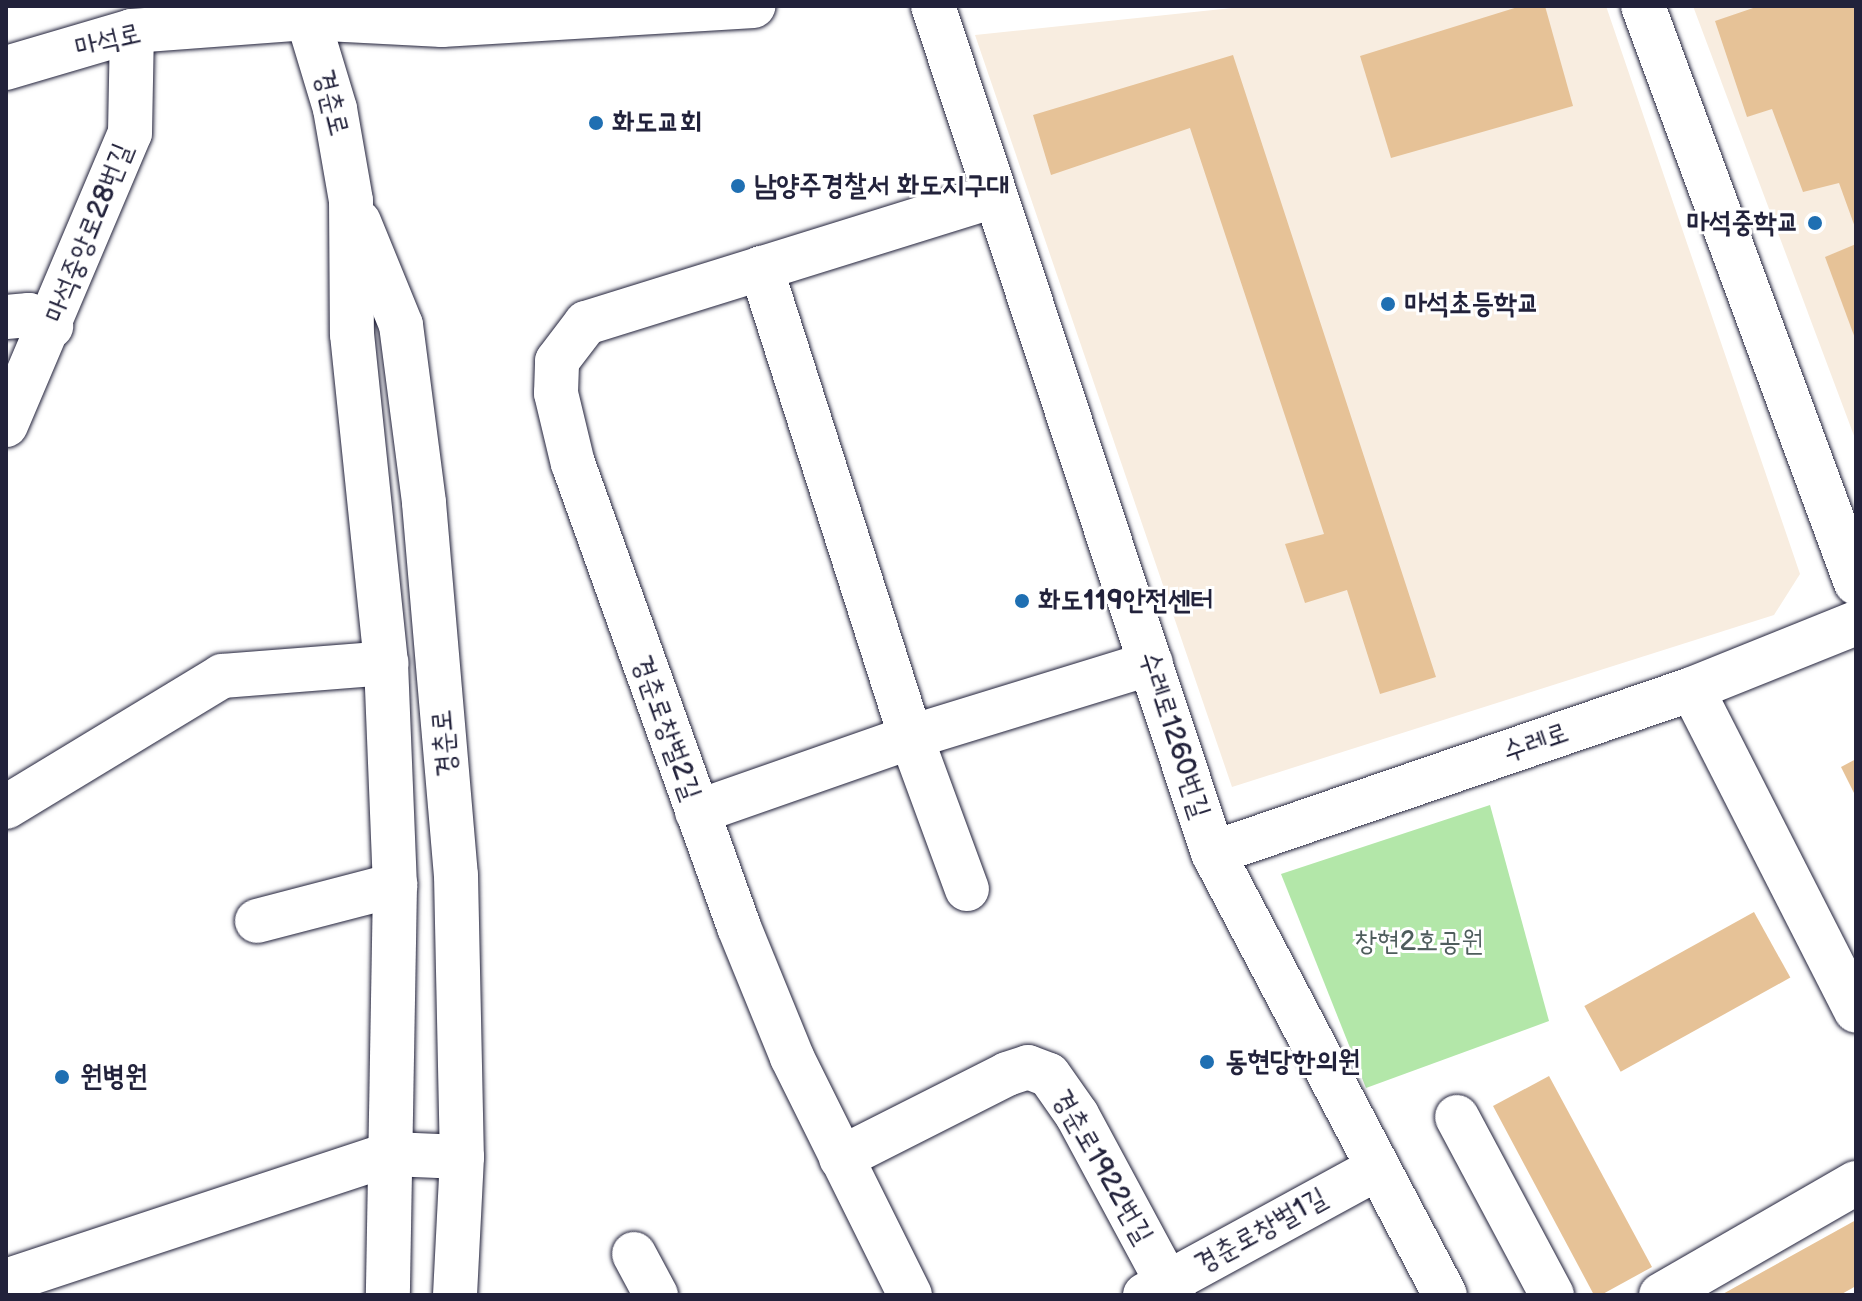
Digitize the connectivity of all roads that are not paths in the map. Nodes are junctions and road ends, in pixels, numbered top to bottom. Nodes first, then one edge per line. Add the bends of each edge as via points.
1 (753, 6) edge
2 (933, 6) edge
3 (1643, 6) edge
4 (306, 12) edge
5 (132, 31) junction
6 (6, 68) edge
7 (995, 196) junction
8 (351, 201) junction
9 (761, 268) junction
10 (6, 317) edge
11 (51, 326) junction
12 (6, 425) edge
13 (1856, 583) edge
14 (1856, 623) edge
15 (386, 663) junction
16 (1151, 663) junction
17 (1692, 689) junction
18 (911, 737) junction
19 (6, 807) edge
20 (697, 812) junction
21 (1213, 853) junction
22 (395, 885) junction
23 (967, 889) dead end
24 (257, 921) dead end
25 (1856, 1011) edge
26 (1457, 1117) dead end
27 (391, 1154) junction
28 (462, 1157) junction
29 (841, 1158) junction
30 (1378, 1168) junction
31 (1856, 1183) edge
32 (634, 1254) dead end
33 (6, 1281) edge
34 (1162, 1291) edge
35 (388, 1295) edge
36 (455, 1295) edge
37 (656, 1295) edge
38 (910, 1295) edge
39 (1445, 1295) edge
40 (1552, 1295) edge
41 (1661, 1295) edge

1 - 4 street, 마석로 via 442,25
2 - 7 street, 수레로1260번길
3 - 13 street
4 - 5 street, 마석로
4 - 8 street, 경춘로 via 335,109
5 - 6 street, 마석로
5 - 11 street, 마석중앙로28번길 via 130,133
7 - 9 street, 경춘로창벌2길
7 - 16 street, 수레로1260번길
8 - 15 street, 경춘로 via 352,334
8 - 28 street, 경춘로 via 401,325 424,503 456,875
9 - 18 street
9 - 20 street, 경춘로창벌2길 via 586,323 557,361 558,405 573,464
10 - 11 street via 29,315
11 - 12 street, 마석중앙로28번길
14 - 17 street, 수레로
15 - 19 street via 222,676
15 - 22 street, 경춘로
16 - 18 street
16 - 21 street, 수레로1260번길
17 - 21 street, 수레로
17 - 25 street
18 - 20 street
18 - 23 street
20 - 29 street, 경춘로창벌2길 via 792,1057
21 - 30 street, 수레로1260번길
22 - 24 street
22 - 27 street, 경춘로
26 - 40 street
27 - 28 street
27 - 33 street
27 - 35 street, 경춘로
28 - 36 street, 경춘로
29 - 34 street, 경춘로1922번길 via 1007,1074 1028,1067 1049,1075 1077,1115
29 - 38 street, 경춘로창벌2길
30 - 34 street, 경춘로창벌1길
30 - 39 street, 수레로1260번길
31 - 41 street
32 - 37 street

